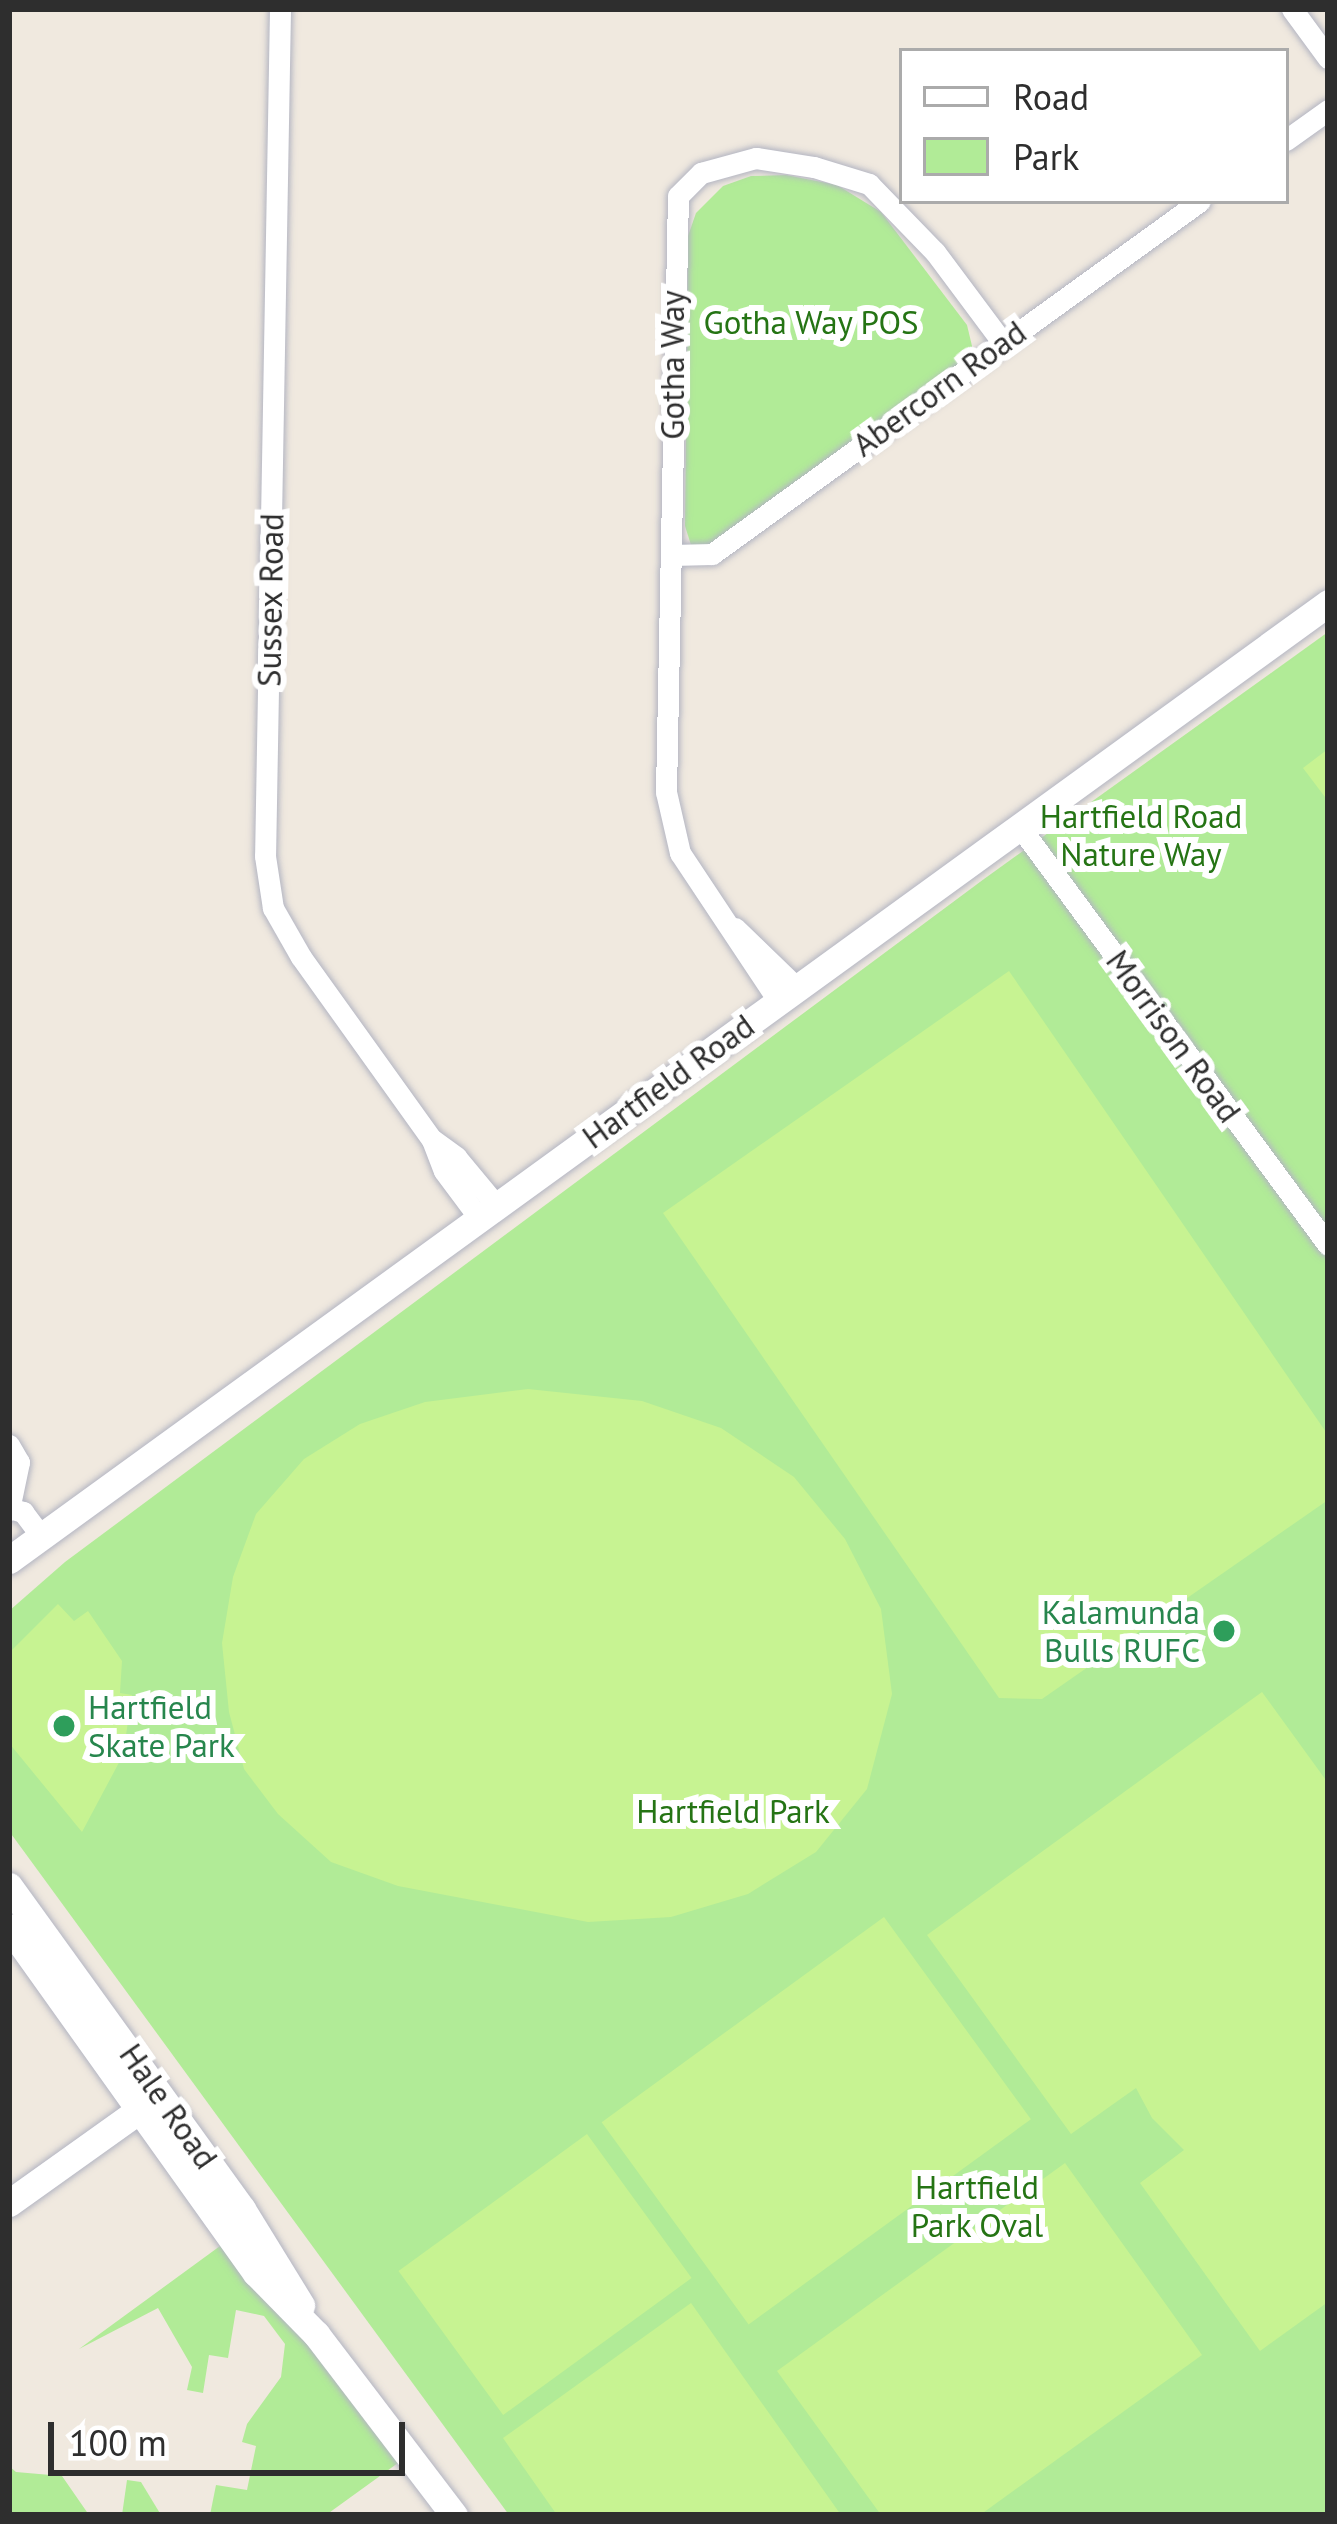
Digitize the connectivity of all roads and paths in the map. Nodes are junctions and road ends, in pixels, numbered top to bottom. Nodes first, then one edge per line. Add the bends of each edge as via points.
1 (280, 9) edge
2 (1292, 9) edge
3 (1328, 58) edge
4 (1328, 110) edge
5 (1289, 138) edge
6 (1195, 204) edge
7 (1002, 342) junction
8 (672, 555) junction
9 (1328, 603) edge
10 (1021, 827) junction
11 (788, 995) junction
12 (488, 1212) junction
13 (1328, 1245) edge
14 (9, 1445) edge
15 (9, 1509) edge
16 (27, 1526) edge
17 (9, 1560) edge
18 (9, 1886) edge
19 (9, 1927) edge
20 (150, 2103) junction
21 (9, 2203) edge
22 (454, 2515) edge

1 - 12 street, Sussex Road via 265,856 273,908
2 - 3 street
4 - 5 street
6 - 7 street, Abercorn Road
7 - 8 street, Abercorn Road via 712,554
7 - 8 street, Gotha Way via 935,252 869,184 756,158 701,173 677,196
8 - 11 street, Gotha Way via 666,791 680,853
9 - 10 street, Hartfield Road
10 - 11 street, Hartfield Road
10 - 13 street, Morrison Road
11 - 12 street, Hartfield Road
12 - 16 street, Hartfield Road
14 - 15 street via 19,1462
15 - 16 street
16 - 17 street, Hartfield Road
18 - 20 street, Hale Road
19 - 20 street, Hale Road
20 - 21 street
20 - 22 street, Hale Road via 256,2273 316,2334

